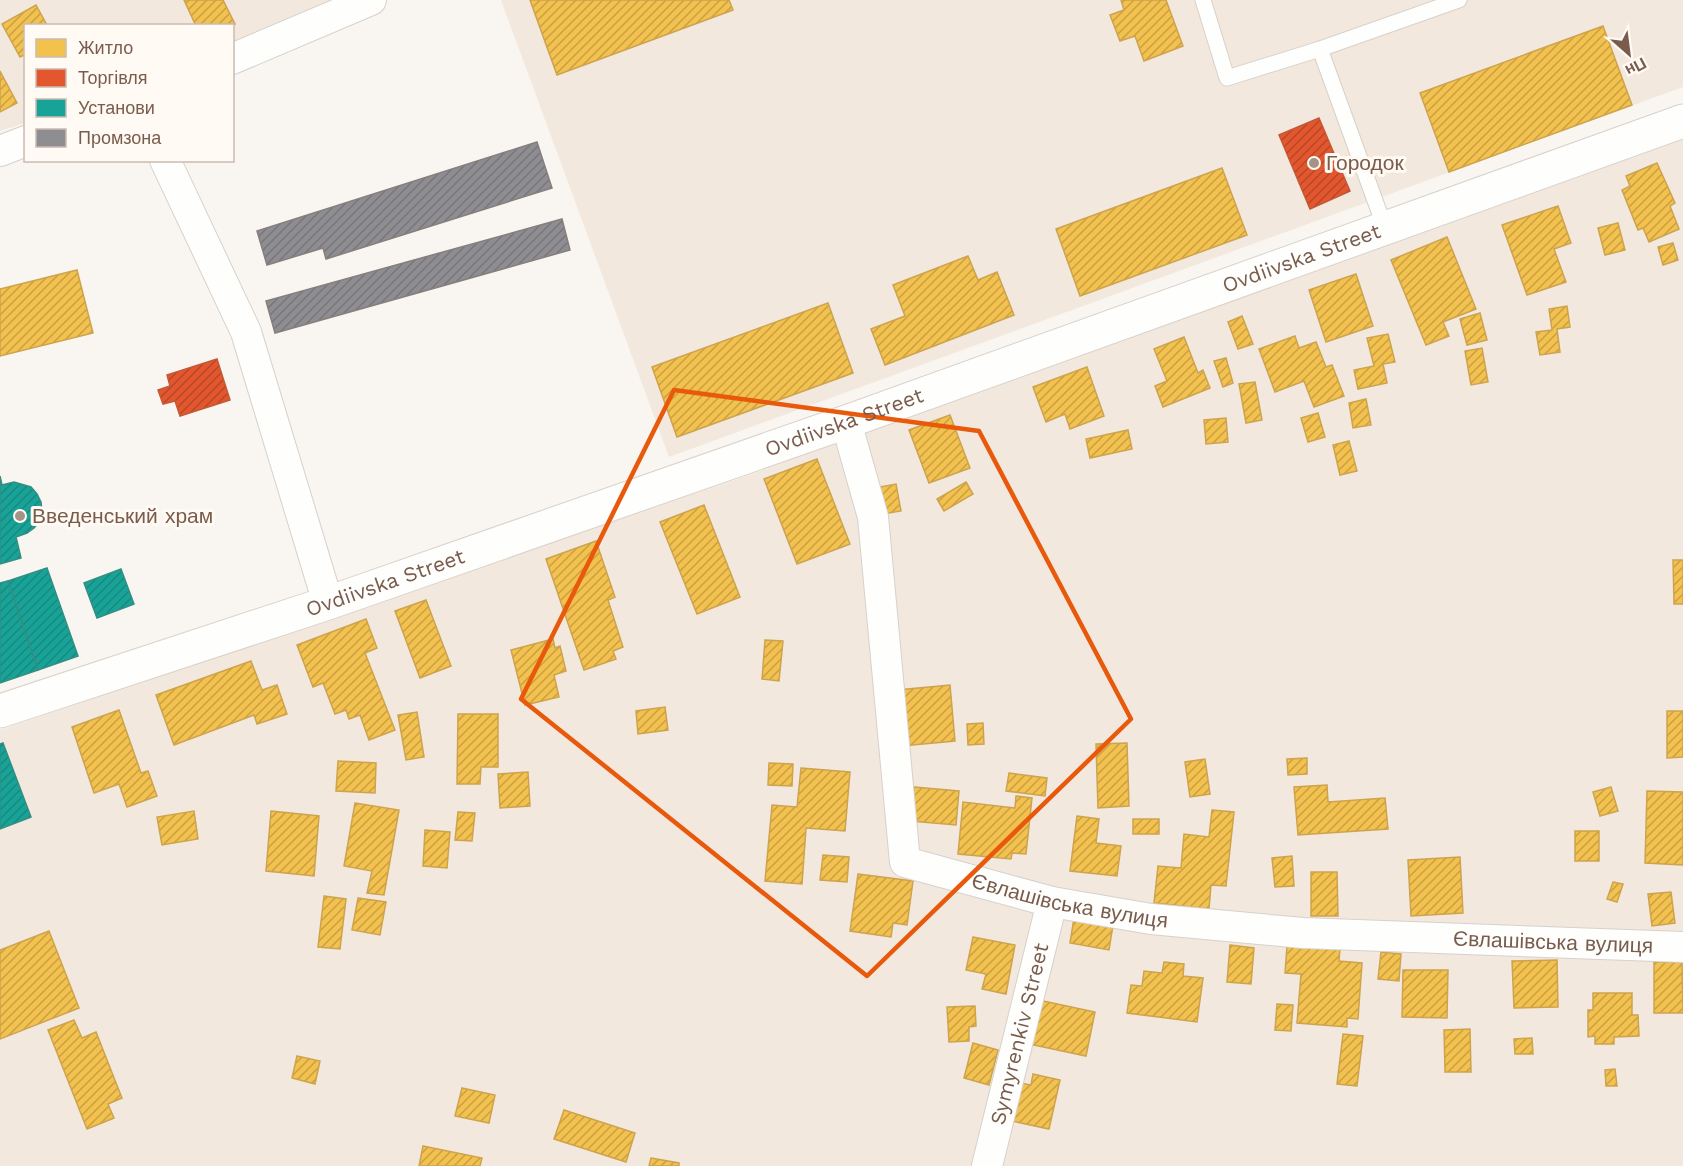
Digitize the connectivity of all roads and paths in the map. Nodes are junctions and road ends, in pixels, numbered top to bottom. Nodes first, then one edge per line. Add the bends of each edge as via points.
1 (371, 0) edge
2 (1203, 0) edge
3 (1459, 0) edge
4 (1320, 49) junction
5 (234, 58) edge
6 (1683, 121) edge
7 (24, 142) edge
8 (0, 151) edge
9 (166, 162) edge
10 (1385, 228) junction
11 (846, 422) junction
12 (328, 603) junction
13 (0, 711) edge
14 (1052, 902) junction
15 (1683, 947) edge
16 (987, 1166) edge

1 - 5 street
2 - 4 lane via 1227,78
3 - 4 lane
4 - 10 lane
6 - 10 main road, Ovdiivska Street
7 - 8 street
9 - 12 street via 246,332
10 - 11 main road, Ovdiivska Street
11 - 12 main road, Ovdiivska Street
11 - 14 street, Євлашівська вулиця via 873,517 905,862
12 - 13 main road, Ovdiivska Street
14 - 15 street, Євлашівська вулиця via 1151,919 1303,933
14 - 16 street, Symyrenkiv Street

